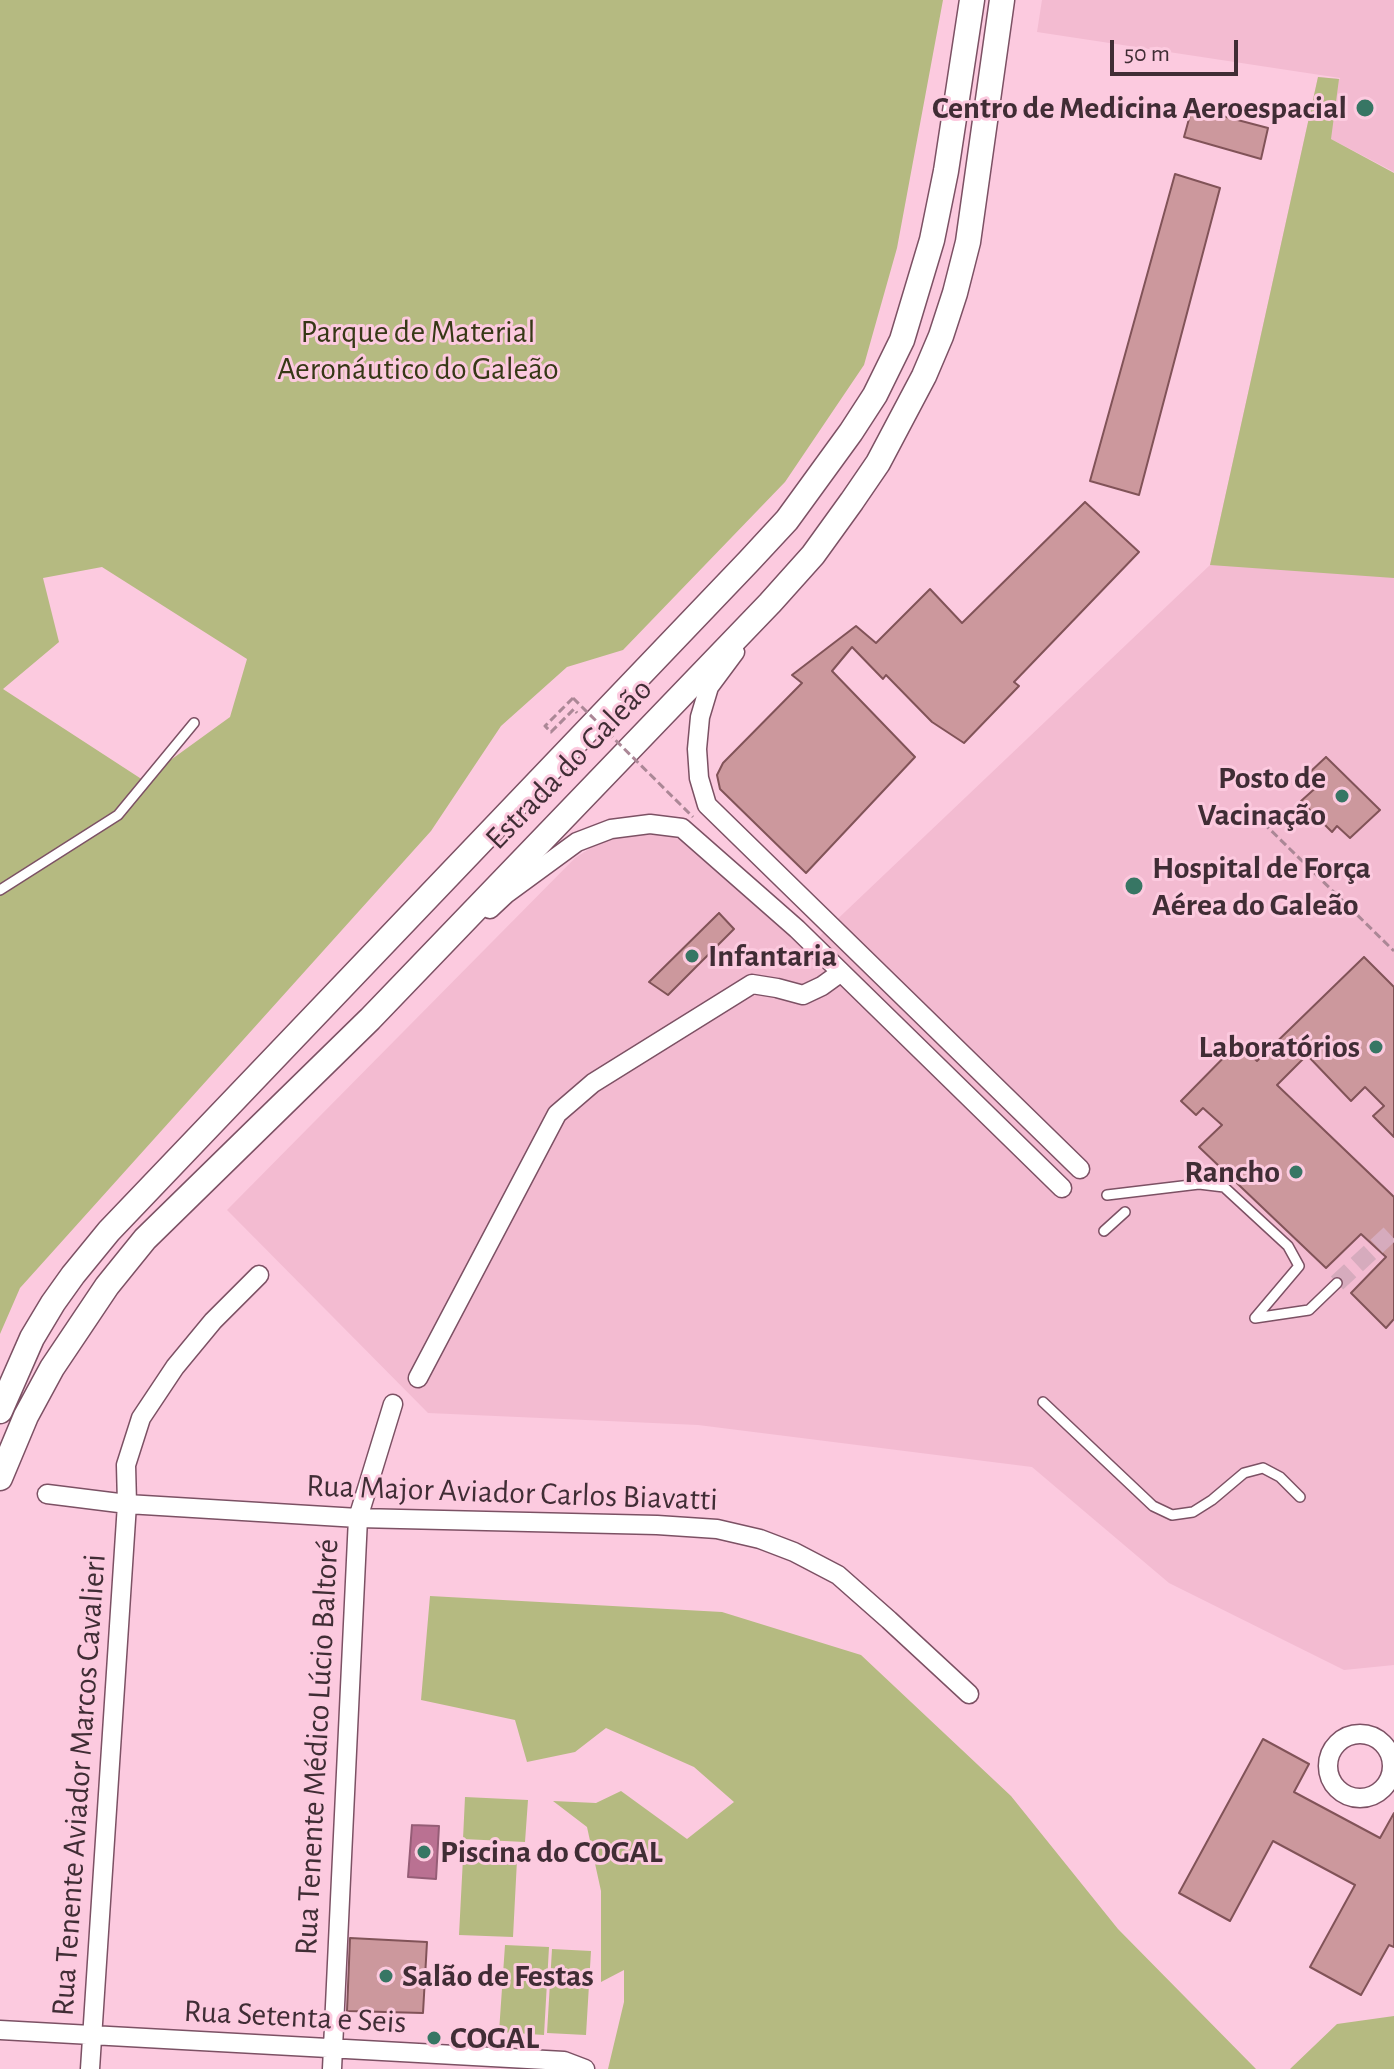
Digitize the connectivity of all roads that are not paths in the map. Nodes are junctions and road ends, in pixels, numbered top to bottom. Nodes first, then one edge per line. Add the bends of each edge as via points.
1 (972, 0) edge
2 (1002, 0) edge
3 (770, 603) junction
4 (194, 723) dead end
5 (0, 890) edge
6 (840, 973) junction
7 (370, 1019) junction
8 (1080, 1169) dead end
9 (1062, 1188) dead end
10 (1107, 1195) dead end
11 (1125, 1212) dead end
12 (1104, 1231) dead end
13 (259, 1275) dead end
14 (1337, 1283) tunnel mouth
15 (418, 1378) dead end
16 (1043, 1402) dead end
17 (393, 1404) dead end
18 (0, 1411) edge
19 (0, 1478) edge
20 (47, 1494) dead end
21 (1300, 1497) dead end
22 (127, 1504) junction
23 (358, 1518) junction
24 (969, 1694) dead end
25 (0, 2030) edge
26 (92, 2036) junction
27 (333, 2049) junction
28 (564, 2065) edge
29 (90, 2069) edge
30 (332, 2069) edge
31 (585, 2069) edge

1 - 18 main road, Estrada do Galeão via 932,240 902,340 843,443 787,520 109,1231 53,1303
2 - 3 main road, Estrada do Galeão via 968,242 941,336 878,463 813,555
3 - 7 main road, Estrada do Galeão
3 - 8 street via 709,687 697,749 707,805
4 - 5 lane via 118,815
6 - 7 street via 682,828 650,824 611,829 577,842 506,894
6 - 9 street
6 - 15 street via 803,995 752,984 593,1083 557,1114
7 - 19 main road, Estrada do Galeão via 145,1239 107,1286 52,1368
10 - 14 lane via 1199,1184 1224,1187 1288,1246 1299,1266 1255,1318 1309,1310
11 - 12 lane
13 - 22 street, Rua Tenente Aviador Marcos Cavalieri via 175,1367 141,1418 126,1465
16 - 21 lane via 1153,1506 1172,1515 1193,1512 1244,1473 1263,1468
17 - 23 street, Rua Tenente Médico Lúcio Baltoré
20 - 22 street, Rua Major Aviador Carlos Biavatti
22 - 23 street, Rua Major Aviador Carlos Biavatti
22 - 26 street, Rua Tenente Aviador Marcos Cavalieri
23 - 24 street, Rua Major Aviador Carlos Biavatti via 657,1525 717,1529 760,1539 838,1575
23 - 27 street, Rua Tenente Médico Lúcio Baltoré
25 - 26 street, Rua Setenta e Seis
26 - 27 street, Rua Setenta e Seis
26 - 29 street, Rua Tenente Aviador Marcos Cavalieri
27 - 28 street, Rua Setenta e Seis
27 - 30 street, Rua Tenente Médico Lúcio Baltoré
28 - 31 street, Rua Setenta e Seis

